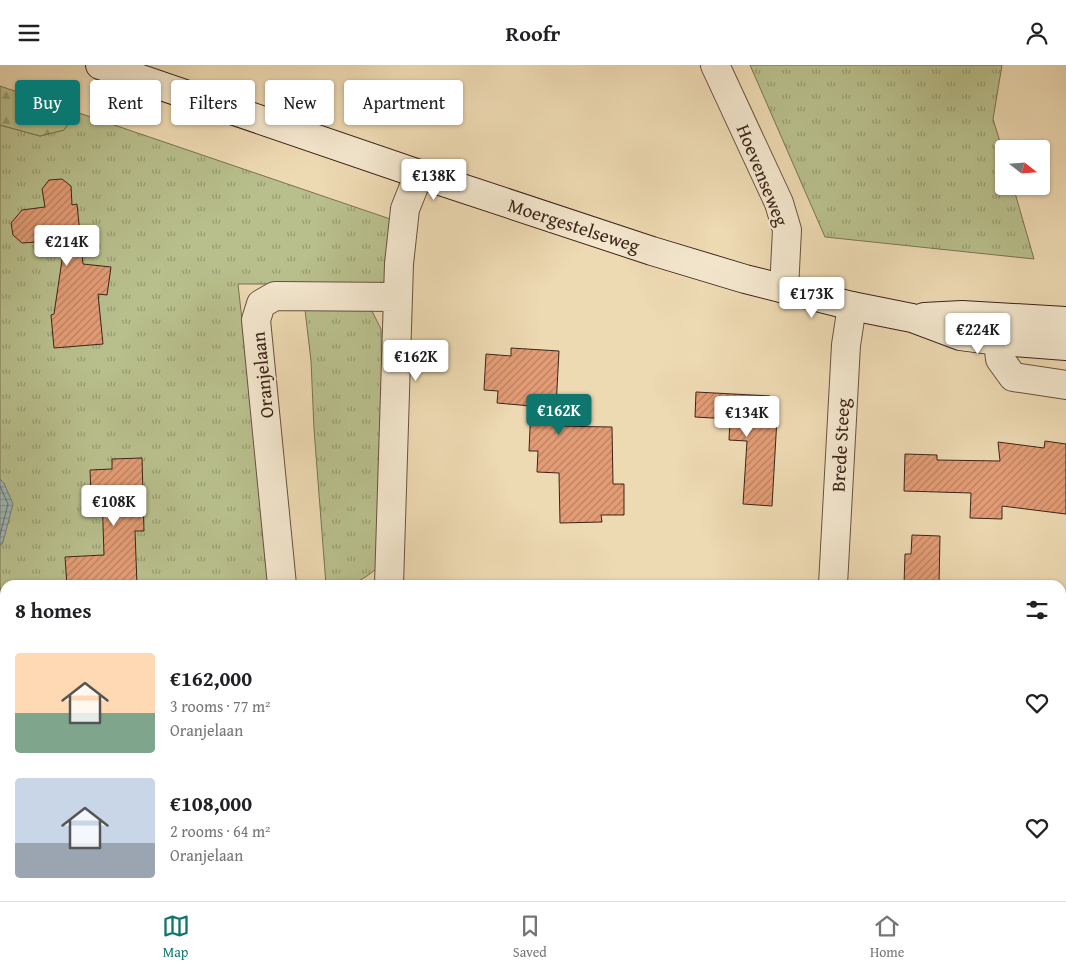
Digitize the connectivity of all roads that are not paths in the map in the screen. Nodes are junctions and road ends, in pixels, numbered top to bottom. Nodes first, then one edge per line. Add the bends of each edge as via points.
1 (100, 65) edge
2 (715, 65) edge
3 (418, 174) junction
4 (784, 289) junction
5 (398, 297) junction
6 (852, 306) junction
7 (1066, 321) edge
8 (999, 329) junction
9 (1066, 346) edge
10 (1066, 385) edge
11 (282, 580) edge
12 (389, 580) edge
13 (833, 580) edge

1 - 3 street, Moergestelseweg
2 - 4 street, Hoevenseweg via 779,203 787,230
3 - 4 street, Moergestelseweg via 652,251
3 - 5 street via 405,209
4 - 6 street, Moergestelseweg
5 - 11 street, Oranjelaan via 275,297 261,304 256,320
5 - 12 street
6 - 8 street, Moergestelseweg via 912,318 960,336
6 - 13 street, Brede Steeg via 846,345
7 - 8 street, Moergestelseweg
8 - 9 street, Moergestelseweg
8 - 10 street via 1000,359 1013,377

